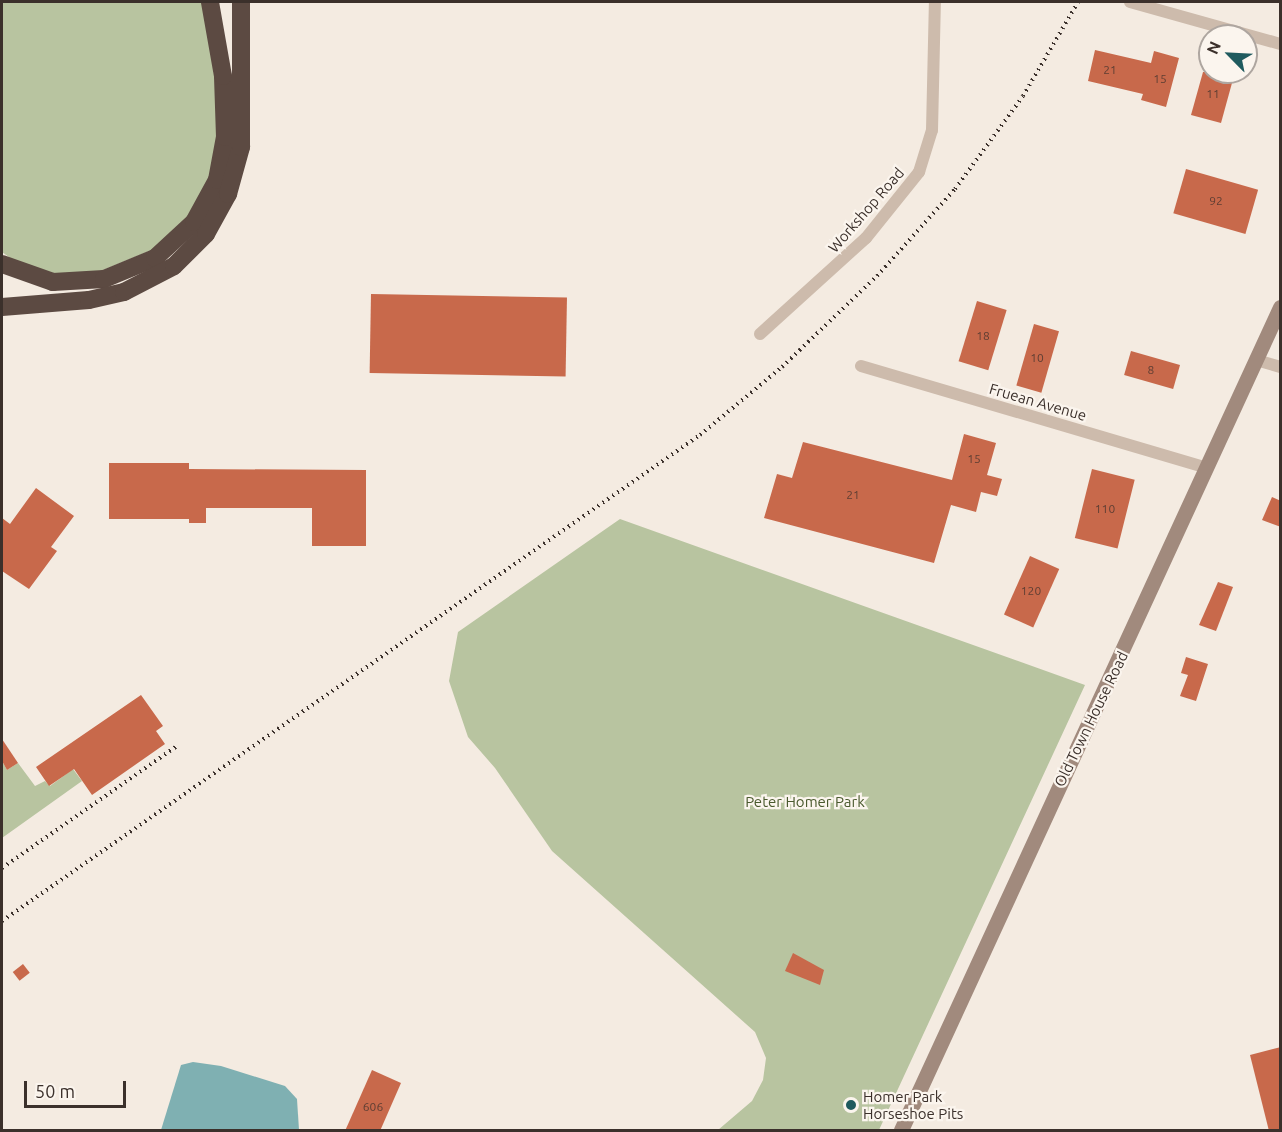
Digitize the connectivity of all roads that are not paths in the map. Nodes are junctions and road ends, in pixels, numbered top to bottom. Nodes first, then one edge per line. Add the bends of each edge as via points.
1 (210, 2) edge
2 (241, 2) edge
3 (935, 2) edge
4 (1130, 2) edge
5 (1281, 44) edge
6 (2, 264) edge
7 (2, 307) edge
8 (1281, 307) edge
9 (760, 334) dead end
10 (1256, 360) junction
11 (861, 366) dead end
12 (1281, 367) edge
13 (1207, 468) junction
14 (901, 1131) edge

1 - 6 highway via 223,76 225,137 217,180 194,222 155,258 104,279 53,282
2 - 7 highway via 241,147 228,194 206,234 174,266 124,291 90,300
3 - 9 street, Workshop Road via 932,130 919,172 866,238
4 - 5 street
8 - 10 main road, Old Town House Road
10 - 12 street
10 - 13 main road, Old Town House Road
11 - 13 street, Fruean Avenue
13 - 14 main road, Old Town House Road

